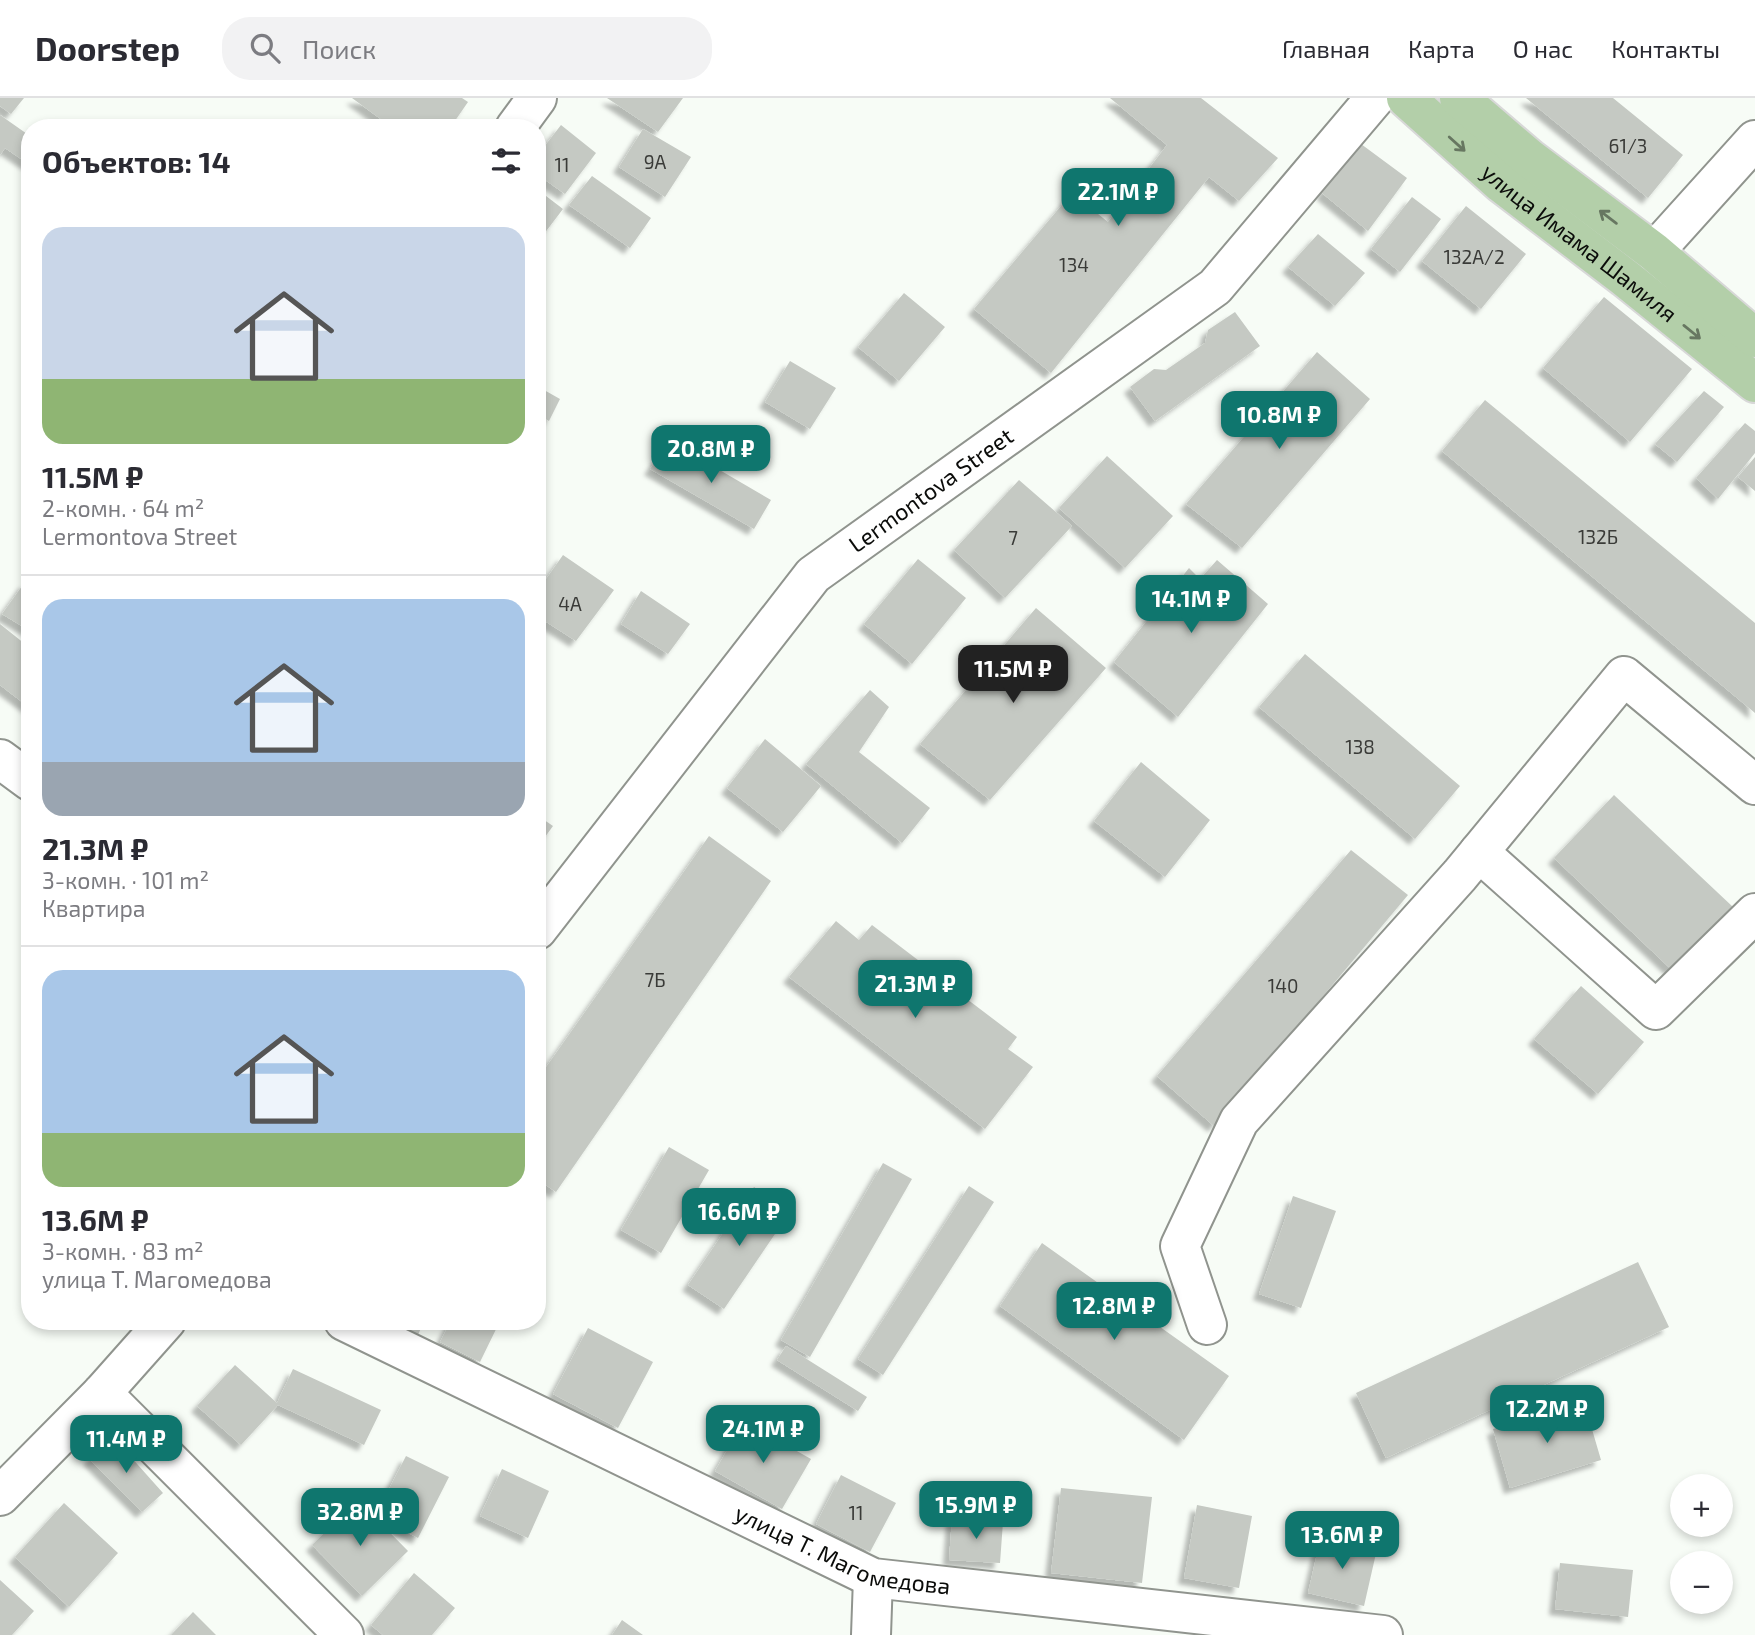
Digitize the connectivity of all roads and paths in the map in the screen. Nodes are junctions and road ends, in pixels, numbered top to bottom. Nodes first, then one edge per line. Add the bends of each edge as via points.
1 (537, 98) edge
2 (1375, 98) edge
3 (1406, 98) edge
4 (1459, 98) edge
5 (522, 119) edge
6 (1755, 140) edge
7 (1654, 252) junction
8 (1755, 338) edge
9 (1755, 383) edge
10 (0, 758) edge
11 (21, 774) edge
12 (1755, 785) edge
13 (1479, 852) junction
14 (1755, 913) edge
15 (546, 918) edge
16 (1207, 1325) dead end
17 (158, 1330) edge
18 (363, 1330) edge
19 (102, 1394) junction
20 (0, 1496) edge
21 (873, 1578) junction
22 (345, 1635) edge
23 (871, 1635) edge
24 (1383, 1635) edge

1 - 5 street
2 - 15 street, Lermontova Street via 1215,287 813,575
3 -> 9 main road, улица Имама Шамиля via 1503,184
7 -> 4 main road, улица Имама Шамиля via 1529,158
6 - 7 street
7 - 8 main road, улица Имама Шамиля
10 - 11 street
12 - 13 street via 1624,676
13 - 14 street via 1656,1010
13 - 16 street via 1239,1121 1180,1246
17 - 19 street
18 - 21 street, улица Т. Магомедова
19 - 20 street
19 - 22 street
21 - 23 street
21 - 24 street, улица Т. Магомедова

